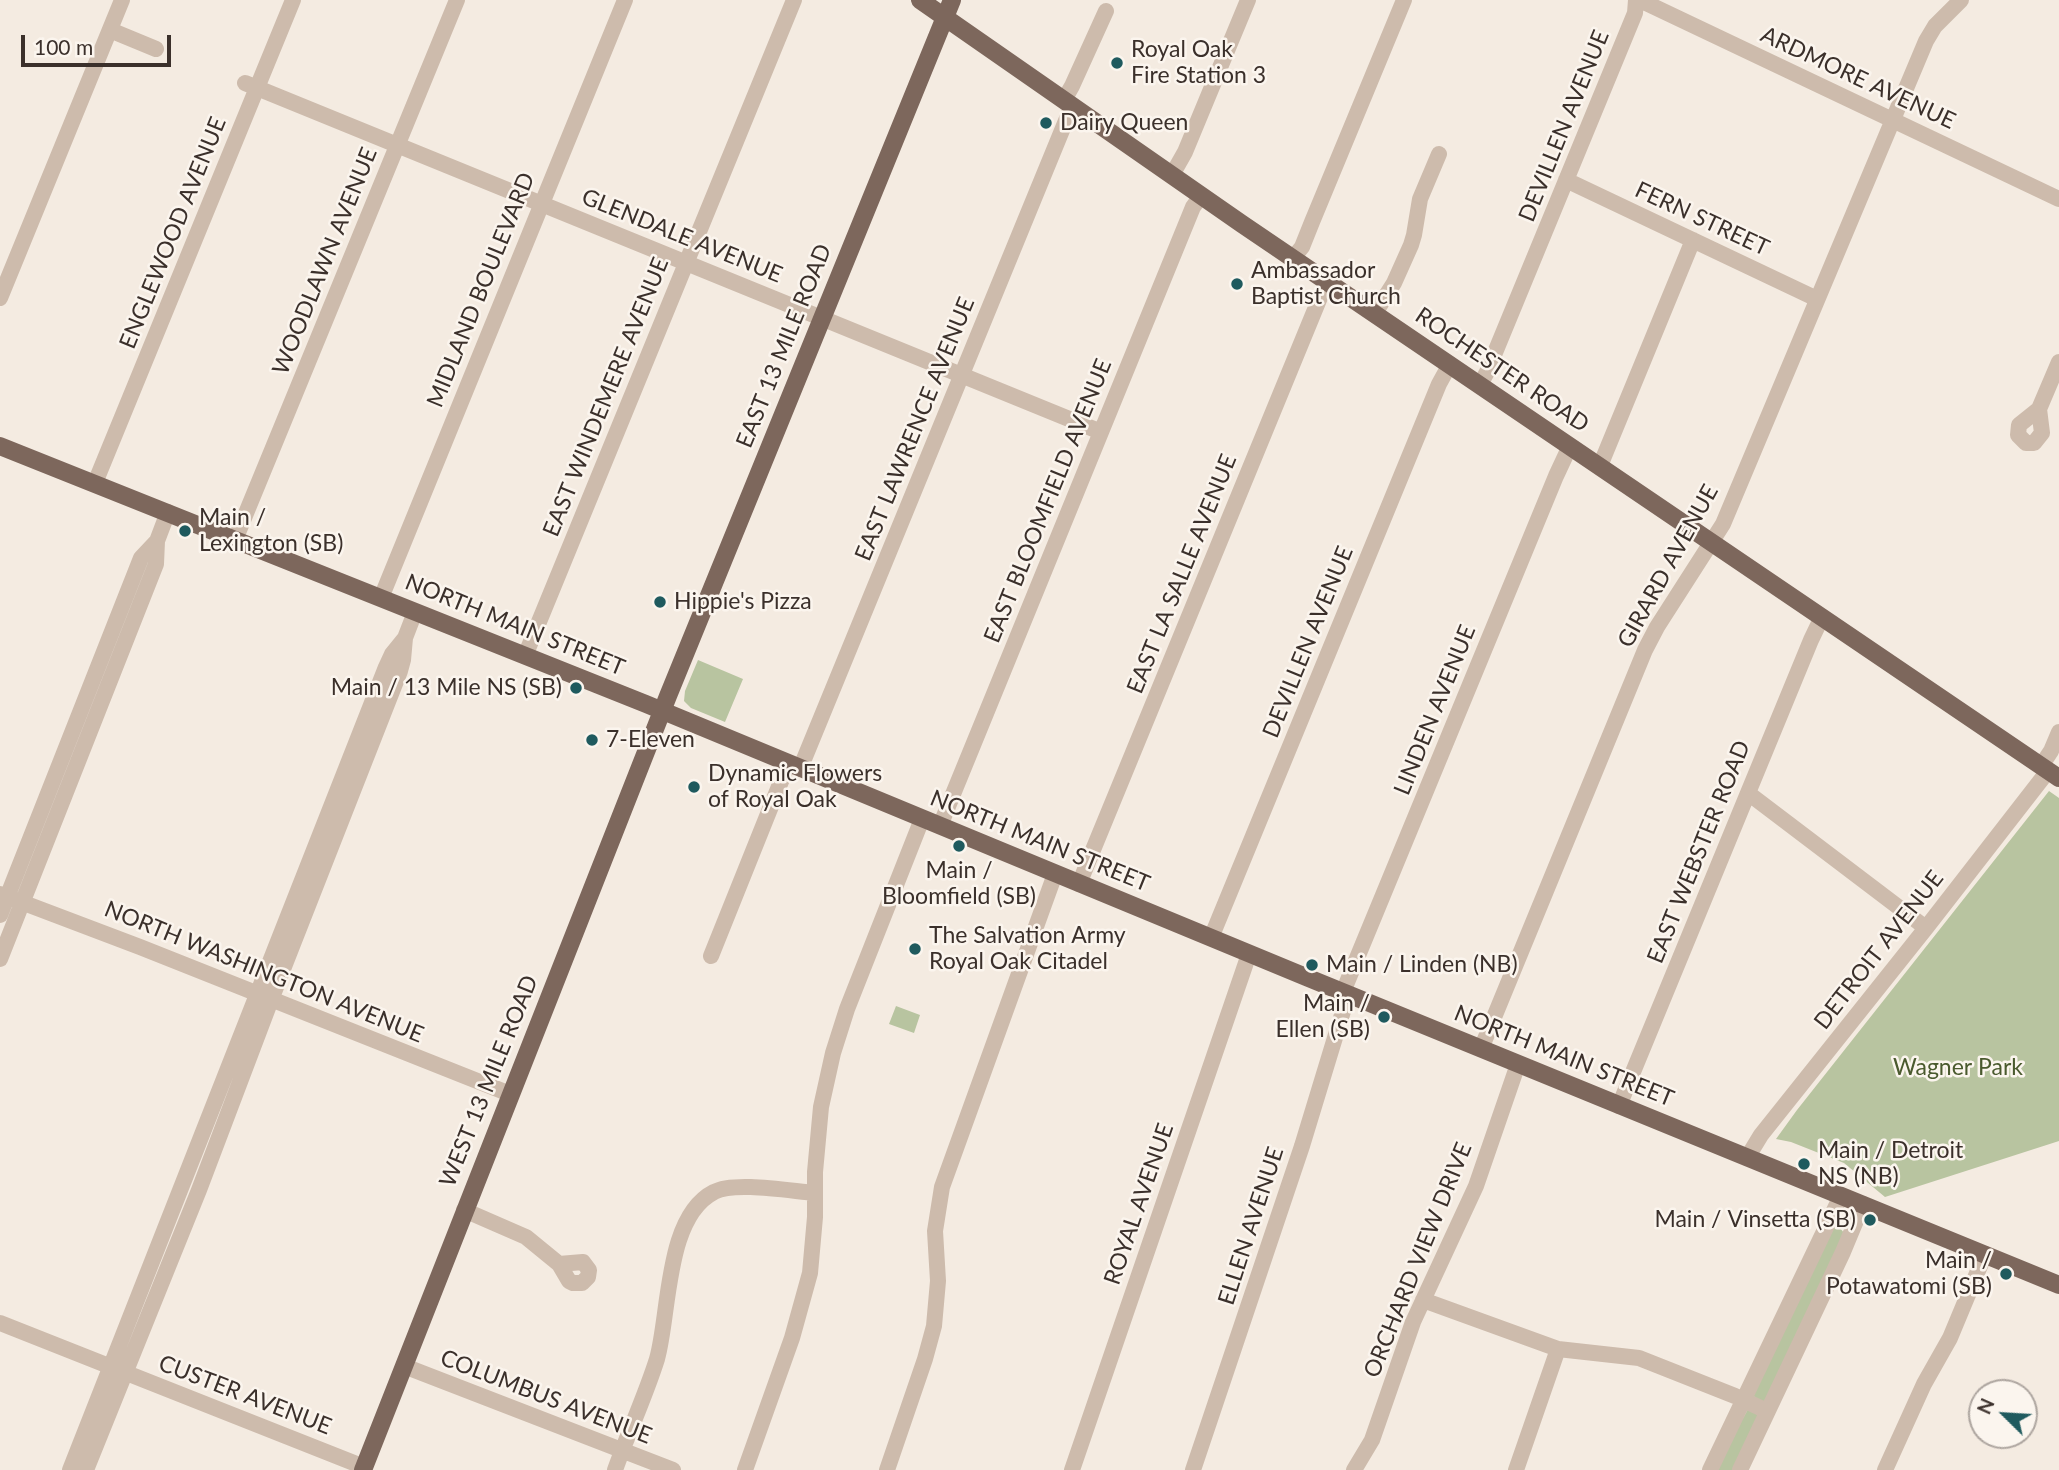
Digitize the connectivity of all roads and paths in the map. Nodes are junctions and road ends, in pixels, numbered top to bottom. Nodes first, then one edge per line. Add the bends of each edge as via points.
1 (122, 0) edge
2 (293, 0) edge
3 (457, 0) edge
4 (625, 0) edge
5 (794, 0) edge
6 (920, 0) edge
7 (1248, 0) edge
8 (1404, 0) edge
9 (1636, 0) edge
10 (1961, 0) edge
11 (949, 8) edge
12 (1105, 11) dead end
13 (110, 30) junction
14 (156, 49) dead end
15 (251, 85) junction
16 (1068, 103) junction
17 (1891, 120) junction
18 (397, 145) junction
19 (1439, 154) dead end
20 (1171, 176) junction
21 (1566, 180) junction
22 (1201, 195) junction
23 (2059, 199) edge
24 (541, 203) junction
25 (1693, 240) junction
26 (1293, 258) junction
27 (685, 262) junction
28 (1329, 282) junction
29 (0, 298) edge
30 (1817, 299) junction
31 (1375, 313) junction
32 (821, 319) junction
33 (2059, 362) edge
34 (1450, 365) junction
35 (961, 376) junction
36 (1480, 385) junction
37 (2039, 410) dead end
38 (1101, 432) junction
39 (0, 446) edge
40 (1570, 446) junction
41 (1600, 466) junction
42 (96, 484) junction
43 (168, 512) junction
44 (235, 540) junction
45 (1712, 542) junction
46 (381, 598) junction
47 (415, 612) junction
48 (1822, 617) junction
49 (525, 656) junction
50 (662, 711) junction
51 (2059, 732) edge
52 (794, 766) junction
53 (2049, 772) edge
54 (1748, 793) junction
55 (922, 819) junction
56 (940, 826) junction
57 (1055, 874) junction
58 (1079, 884) junction
59 (10, 898) edge
60 (0, 915) edge
61 (1926, 928) junction
62 (1211, 938) junction
63 (1249, 954) junction
64 (711, 956) dead end
65 (0, 959) edge
66 (1346, 993) junction
67 (264, 997) junction
68 (1481, 1049) junction
69 (1518, 1064) junction
70 (510, 1094) junction
71 (1619, 1106) junction
72 (1747, 1157) junction
73 (815, 1193) junction
74 (1841, 1196) junction
75 (1863, 1204) junction
76 (464, 1210) junction
77 (1829, 1223) junction
78 (1851, 1234) junction
79 (1985, 1254) junction
80 (559, 1264) dead end
81 (2059, 1284) edge
82 (1423, 1300) junction
83 (0, 1323) edge
84 (1558, 1349) junction
85 (404, 1366) junction
86 (117, 1369) junction
87 (1744, 1400) junction
88 (1767, 1411) junction
89 (622, 1450) junction
90 (363, 1468) edge
91 (70, 1470) edge
92 (86, 1470) edge
93 (615, 1470) edge
94 (673, 1470) edge
95 (745, 1470) edge
96 (887, 1470) edge
97 (1072, 1470) edge
98 (1193, 1470) edge
99 (1354, 1470) edge
100 (1516, 1470) edge
101 (1710, 1470) edge
102 (1740, 1470) edge
103 (1885, 1470) edge

1 - 13 street
2 - 15 street, ENGLEWOOD AVENUE
3 - 18 street, WOODLAWN AVENUE
4 - 24 street, MIDLAND BOULEVARD
5 - 27 street, EAST WINDEMERE AVENUE
6 - 11 main road, ROCHESTER ROAD
7 - 20 street
8 - 26 street via 1302,247
9 - 17 street, ARDMORE AVENUE
9 - 21 street, DEVILLEN AVENUE
10 - 17 street, GIRARD AVENUE via 1926,41
11 - 16 main road, ROCHESTER ROAD
11 - 32 main road, EAST 13 MILE ROAD
12 - 16 street, EAST LAWRENCE AVENUE
13 - 14 street
13 - 29 street
15 - 18 street, GLENDALE AVENUE
15 - 42 street, ENGLEWOOD AVENUE
16 - 20 main road, ROCHESTER ROAD
16 - 35 street, EAST LAWRENCE AVENUE
17 - 23 street, ARDMORE AVENUE
17 - 30 street, GIRARD AVENUE
18 - 24 street, GLENDALE AVENUE
18 - 44 street, WOODLAWN AVENUE
19 - 31 street via 1420,199 1411,245
20 - 22 main road, ROCHESTER ROAD
21 - 25 street, FERN STREET
21 - 36 street, DEVILLEN AVENUE
22 - 26 main road, ROCHESTER ROAD
22 - 38 street, EAST BLOOMFIELD AVENUE
24 - 27 street, GLENDALE AVENUE
24 - 46 street, MIDLAND BOULEVARD
25 - 30 street, FERN STREET
25 - 41 street
26 - 28 main road, ROCHESTER ROAD
27 - 32 street, GLENDALE AVENUE
27 - 49 street, EAST WINDEMERE AVENUE
28 - 31 main road, ROCHESTER ROAD
28 - 58 street, EAST LA SALLE AVENUE
30 - 45 street, GIRARD AVENUE
31 - 34 main road, ROCHESTER ROAD
32 - 35 street, GLENDALE AVENUE
32 - 50 main road, EAST 13 MILE ROAD
33 - 37 street
34 - 36 main road, ROCHESTER ROAD
34 - 62 street, DEVILLEN AVENUE
35 - 38 street, GLENDALE AVENUE
35 - 52 street, EAST LAWRENCE AVENUE
36 - 40 main road, ROCHESTER ROAD
38 - 56 street, EAST BLOOMFIELD AVENUE
39 - 42 main road, NORTH MAIN STREET
40 - 41 main road, ROCHESTER ROAD
40 - 66 street, LINDEN AVENUE
41 - 45 main road, ROCHESTER ROAD
42 - 43 main road, NORTH MAIN STREET
43 - 44 main road, NORTH MAIN STREET
43 - 59 street via 157,541 141,558 85,721
44 - 46 main road, NORTH MAIN STREET
45 - 48 main road, ROCHESTER ROAD
45 - 68 street, GIRARD AVENUE via 1648,643
46 - 47 main road, NORTH MAIN STREET
47 - 49 main road, NORTH MAIN STREET
47 - 67 street via 400,671 333,822
48 - 53 main road, ROCHESTER ROAD
48 - 54 street, EAST WEBSTER ROAD
49 - 50 main road, NORTH MAIN STREET
50 - 52 main road, NORTH MAIN STREET
50 - 70 main road, WEST 13 MILE ROAD
51 - 53 street, DETROIT AVENUE
52 - 55 main road, NORTH MAIN STREET
52 - 64 street, EAST LAWRENCE AVENUE
53 - 61 street, DETROIT AVENUE
54 - 61 street
54 - 71 street, EAST WEBSTER ROAD
55 - 56 main road, NORTH MAIN STREET
55 - 73 street via 832,1054 821,1107
56 - 57 main road, NORTH MAIN STREET
57 - 58 main road, NORTH MAIN STREET
57 - 96 street via 942,1187 935,1231 938,1281 934,1326
58 - 62 main road, NORTH MAIN STREET
59 - 60 street
59 - 65 street
59 - 67 street, NORTH WASHINGTON AVENUE
61 - 72 street, DETROIT AVENUE
62 - 63 main road, NORTH MAIN STREET
63 - 66 main road, NORTH MAIN STREET
63 - 97 street, ROYAL AVENUE
66 - 68 main road, NORTH MAIN STREET
66 - 98 street, ELLEN AVENUE via 1302,1146
67 - 70 street, NORTH WASHINGTON AVENUE
67 - 86 street
68 - 69 main road, NORTH MAIN STREET
69 - 71 main road, NORTH MAIN STREET
69 - 82 street, ORCHARD VIEW DRIVE via 1476,1186
70 - 76 main road, WEST 13 MILE ROAD
71 - 72 main road, NORTH MAIN STREET
72 - 74 main road, NORTH MAIN STREET
73 - 89 street via 731,1187 716,1190 695,1207 673,1265 655,1366
73 - 95 street via 814,1240 803,1304
74 - 75 main road, NORTH MAIN STREET
74 - 77 street
75 - 78 street
75 - 79 main road, NORTH MAIN STREET
76 - 80 street via 526,1237
76 - 85 main road, WEST 13 MILE ROAD
77 - 78 street
77 - 87 street
78 - 88 street
79 - 81 main road, NORTH MAIN STREET
79 - 103 street via 1955,1328
82 - 84 street
82 - 99 street, ORCHARD VIEW DRIVE via 1372,1440
83 - 86 street, CUSTER AVENUE
84 - 87 street via 1639,1358
84 - 100 street
85 - 89 street, COLUMBUS AVENUE
85 - 90 main road, WEST 13 MILE ROAD
86 - 90 street, CUSTER AVENUE
86 - 91 street
86 - 92 street
87 - 88 street
87 - 101 street
88 - 102 street
89 - 93 street
89 - 94 street, COLUMBUS AVENUE

